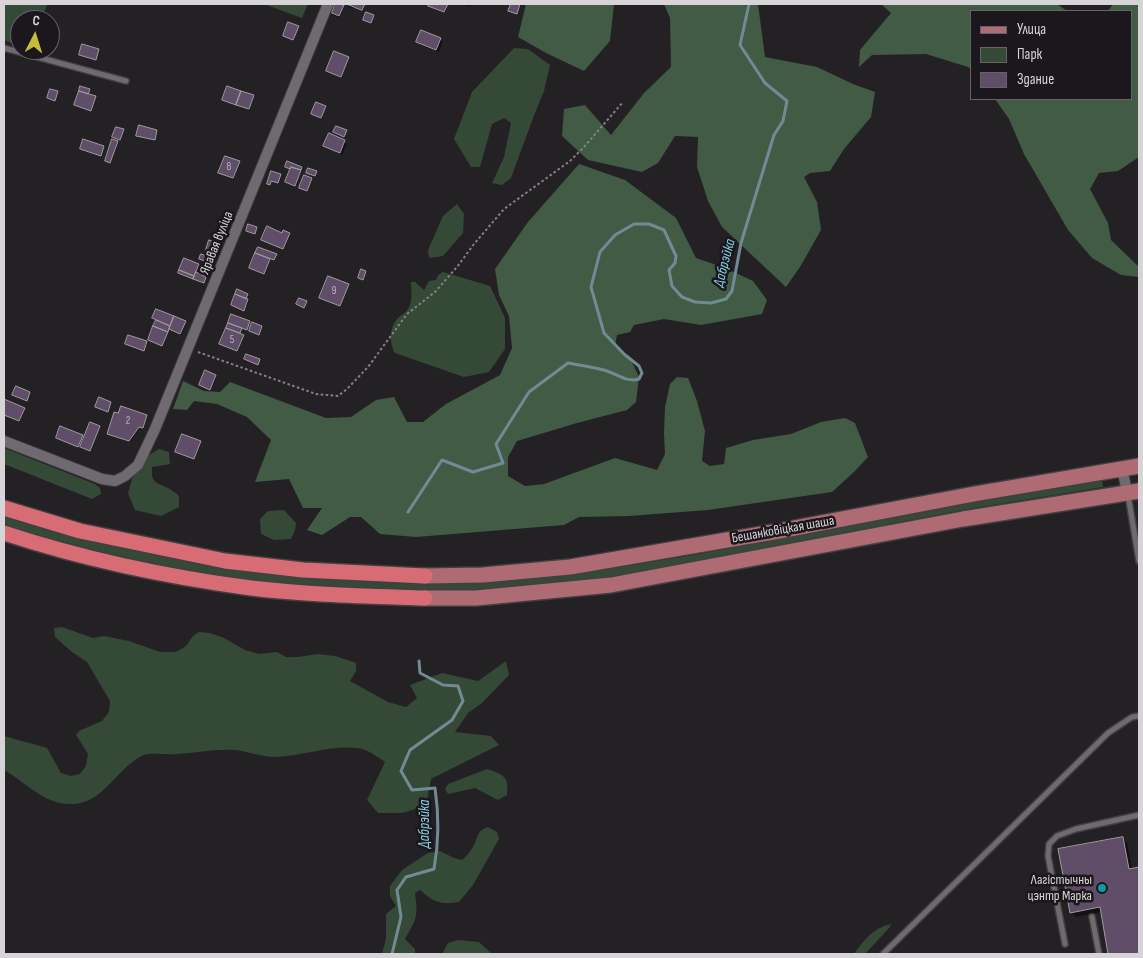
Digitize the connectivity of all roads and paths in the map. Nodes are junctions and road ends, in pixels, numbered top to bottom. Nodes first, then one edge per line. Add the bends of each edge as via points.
1 (328, 4) edge
2 (4, 48) edge
3 (126, 81) dead end
4 (623, 102) dead end
5 (189, 348) junction
6 (4, 441) edge
7 (1139, 466) edge
8 (1122, 468) junction
9 (1133, 491) edge
10 (4, 508) edge
11 (4, 533) edge
12 (1139, 561) edge
13 (424, 576) joint
14 (425, 598) joint
15 (1139, 716) edge
16 (1139, 815) edge
17 (1092, 917) dead end
18 (1066, 944) dead end
19 (883, 954) edge
20 (1099, 954) edge

1 - 5 street, Яравая вуліца
2 - 3 lane
4 - 5 path via 570,161 504,209 458,267 407,314 368,367 338,396 316,394
5 - 6 street, Яравая вуліца via 138,465 125,476 115,481 102,479
7 - 8 main road, Бешанковіцкая шаша
8 - 9 street
8 - 13 main road, Бешанковіцкая шаша via 570,567
9 - 12 lane
9 - 14 main road, Бешанковіцкая шаша via 963,519 611,585 476,598
10 - 13 highway via 80,531 225,561 303,570
11 - 14 highway via 36,544 171,576 253,588
15 - 19 lane via 1108,732
16 - 18 lane via 1076,829 1057,836 1048,844
17 - 20 lane

